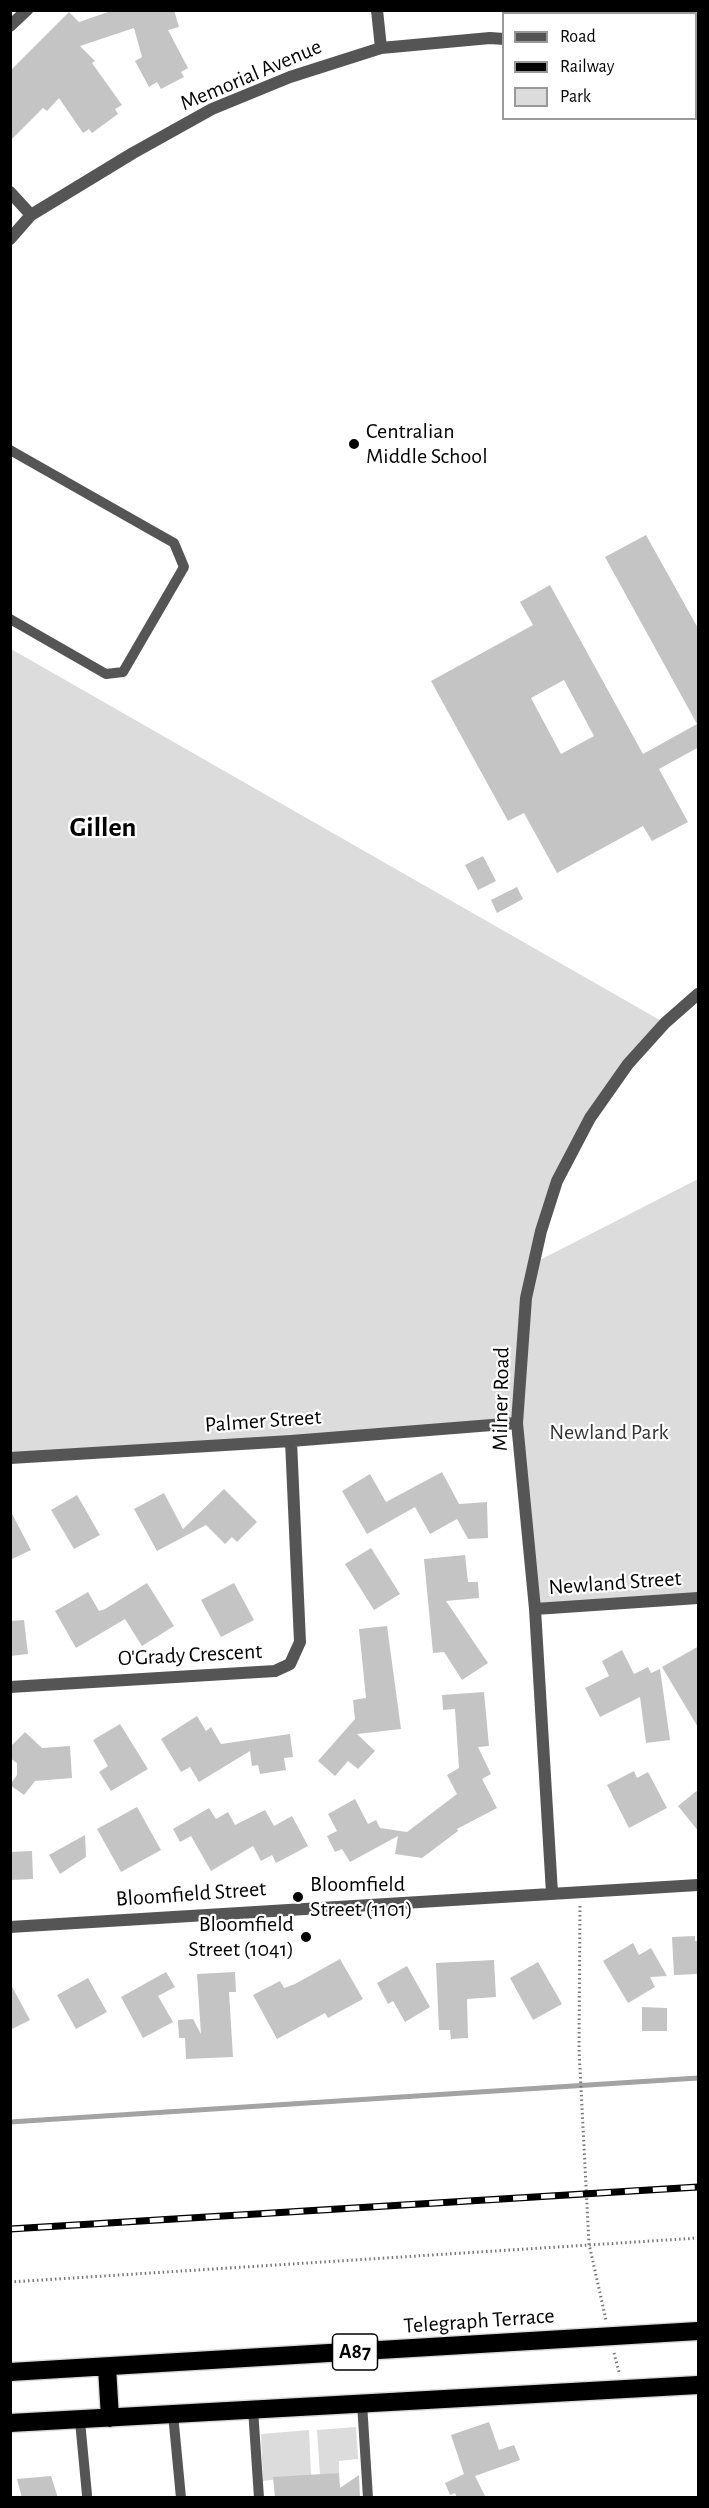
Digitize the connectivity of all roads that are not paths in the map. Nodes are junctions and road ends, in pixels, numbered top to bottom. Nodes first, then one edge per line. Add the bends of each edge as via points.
1 (27, 10) edge
2 (376, 10) edge
3 (10, 26) edge
4 (502, 39) edge
5 (381, 48) junction
6 (10, 192) edge
7 (31, 215) junction
8 (10, 239) edge
9 (10, 450) edge
10 (10, 619) edge
11 (699, 994) edge
12 (517, 1423) junction
13 (291, 1441) junction
14 (10, 1458) edge
15 (699, 1598) edge
16 (535, 1609) junction
17 (10, 1687) edge
18 (699, 1885) edge
19 (552, 1893) junction
20 (10, 1927) edge
21 (699, 2331) edge
22 (107, 2367) junction
23 (10, 2372) edge
24 (699, 2385) edge
25 (362, 2403) junction
26 (253, 2409) junction
27 (173, 2414) junction
28 (110, 2418) junction
29 (80, 2421) junction
30 (10, 2423) edge
31 (87, 2494) dead end
32 (181, 2498) edge
33 (259, 2498) edge
34 (368, 2498) edge

1 - 3 street
2 - 5 street
4 - 5 street, Memorial Avenue
5 - 7 street, Memorial Avenue via 290,77 212,109
6 - 7 street
7 - 8 street, Memorial Avenue
9 - 10 lane via 174,543 184,567 123,672 106,674
11 - 12 street, Milner Road via 665,1023 628,1064 590,1118 557,1180 526,1298
12 - 13 street, Palmer Street
12 - 16 street, Milner Road
13 - 14 street, Palmer Street
13 - 17 street, O'Grady Crescent via 300,1642 290,1664 275,1671
15 - 16 street, Newland Street
16 - 19 street, Milner Road
18 - 19 street, Bloomfield Street
19 - 20 street, Bloomfield Street
21 - 22 highway, Telegraph Terrace / A87
22 - 23 highway, Telegraph Terrace / A87
22 - 28 highway
24 - 25 highway, A87
25 - 26 highway, A87
25 - 34 lane
26 - 27 highway, A87
26 - 33 lane
27 - 28 highway, A87
27 - 32 lane
28 - 29 highway, A87
29 - 30 highway, A87
29 - 31 lane

